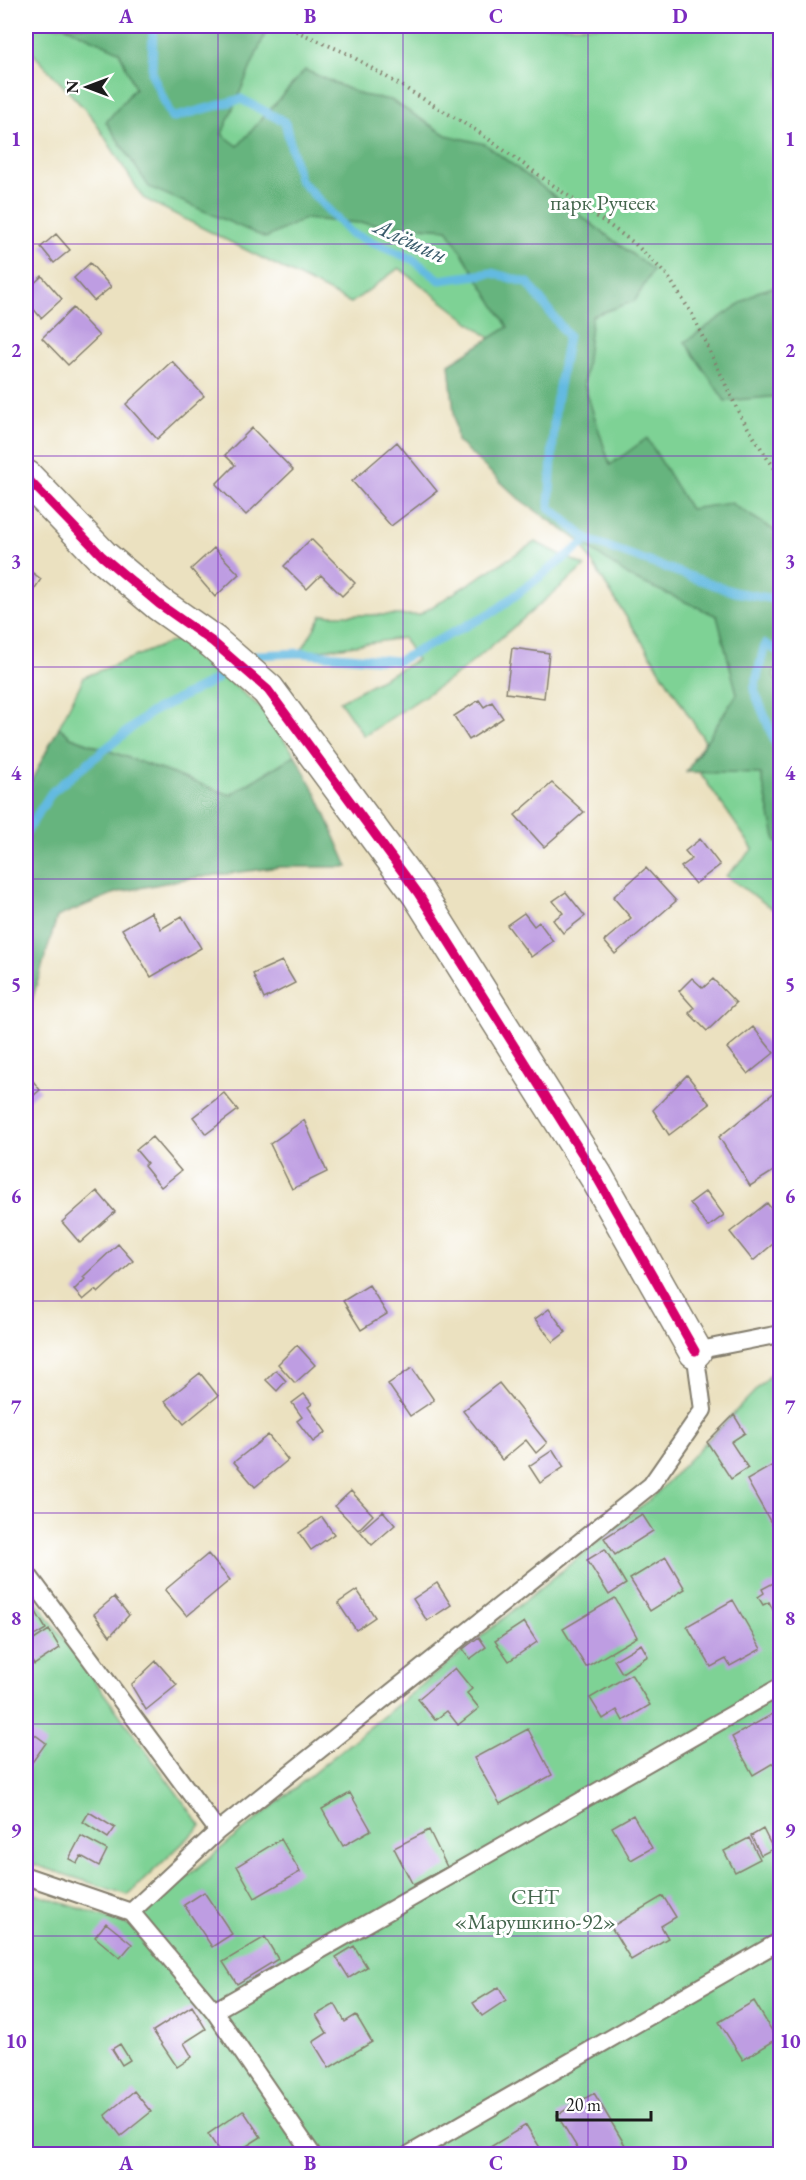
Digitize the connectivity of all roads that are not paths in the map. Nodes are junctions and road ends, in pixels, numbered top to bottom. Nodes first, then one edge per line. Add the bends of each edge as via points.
1 (26, 477) edge
2 (780, 1334) edge
3 (696, 1352) junction
4 (26, 1572) edge
5 (780, 1687) edge
6 (218, 1831) junction
7 (26, 1876) edge
8 (132, 1912) junction
9 (780, 1941) edge
10 (214, 2010) junction
11 (311, 2154) edge
12 (410, 2154) edge

1 - 3 street via 102,556 268,690 418,893 596,1176
2 - 3 lane
3 - 6 lane via 703,1410 651,1485
4 - 6 lane
5 - 10 lane
6 - 8 lane
7 - 8 lane
8 - 10 lane
9 - 12 lane
10 - 11 lane

